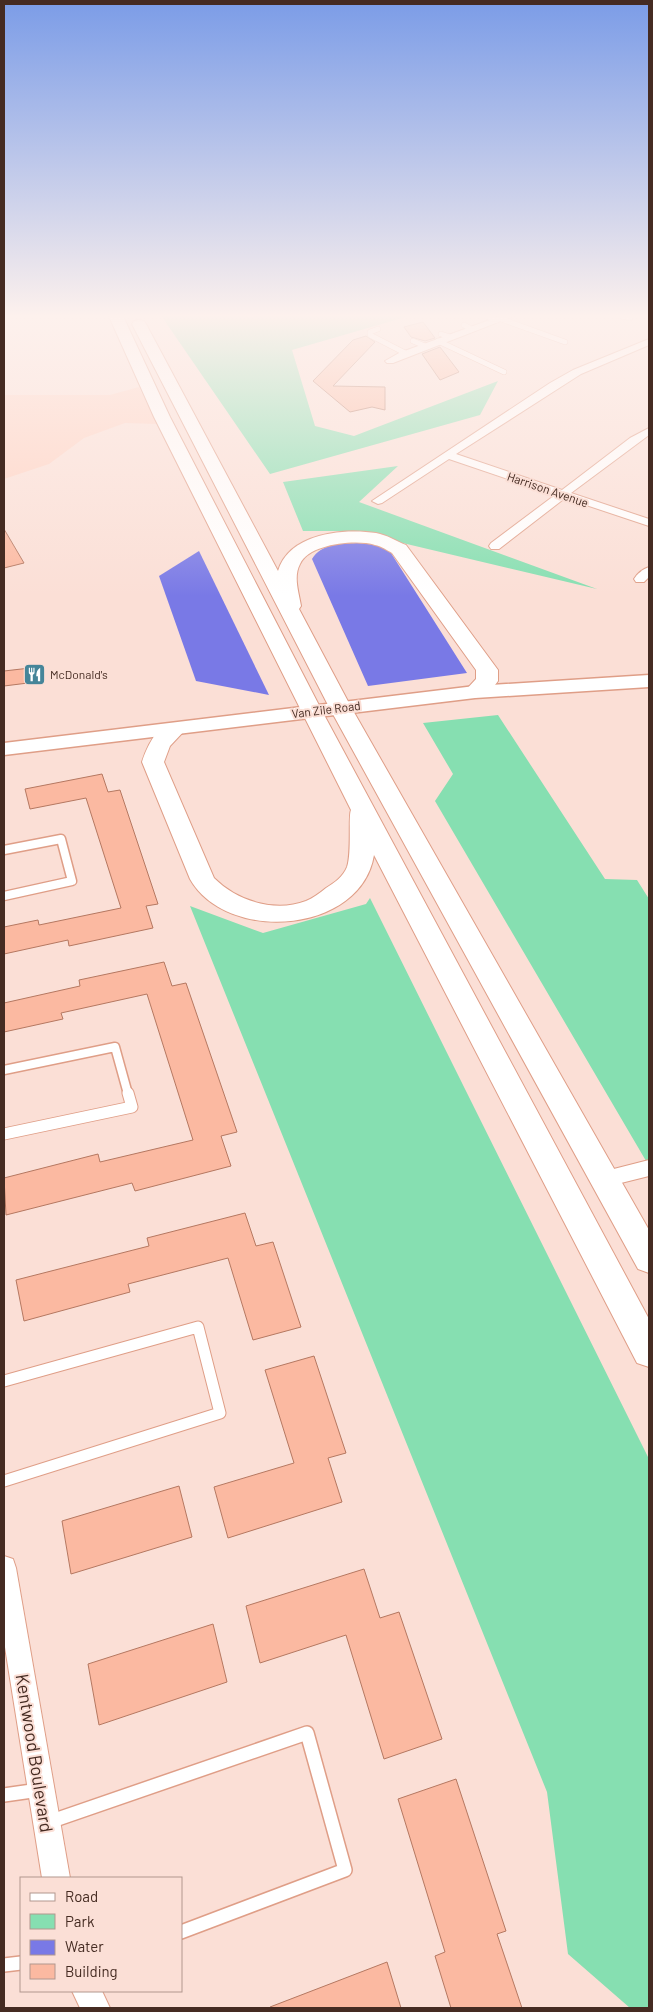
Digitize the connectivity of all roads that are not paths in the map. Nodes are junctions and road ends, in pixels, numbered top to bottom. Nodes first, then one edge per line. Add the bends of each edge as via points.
1 (158, 408) edge
2 (183, 408) edge
3 (518, 408) edge
4 (649, 431) edge
5 (447, 455) junction
6 (564, 494) junction
7 (378, 501) dead end
8 (649, 523) edge
9 (495, 546) dead end
10 (293, 617) junction
11 (649, 681) edge
12 (475, 692) junction
13 (340, 707) junction
14 (311, 710) junction
15 (175, 729) junction
16 (4, 749) edge
17 (360, 802) junction
18 (4, 850) edge
19 (4, 896) edge
20 (4, 1070) edge
21 (4, 1134) edge
22 (649, 1168) edge
23 (604, 1179) junction
24 (649, 1259) edge
25 (649, 1352) edge
26 (4, 1381) edge
27 (4, 1481) edge
28 (4, 1568) edge
29 (41, 1790) junction
30 (4, 1795) edge
31 (46, 1823) junction
32 (56, 1877) edge
33 (182, 1932) edge
34 (20, 1963) edge
35 (4, 1965) edge
36 (87, 1992) edge
37 (95, 2008) edge

1 - 14 highway
2 - 10 highway
3 - 5 street
4 - 6 street
5 - 6 street, Harrison Avenue
5 - 7 street
6 - 8 street, Harrison Avenue
6 - 9 street
10 - 12 highway via 287,578 290,563 304,548 330,539 356,537 379,540 398,549 487,670 487,681
10 - 13 highway
11 - 12 street, Van Zile Road
12 - 13 street, Van Zile Road
13 - 14 street, Van Zile Road
13 - 23 highway
14 - 15 street, Van Zile Road
14 - 17 highway
15 - 16 street, Van Zile Road
15 - 17 highway via 159,744 154,762 198,871 207,887 224,900 271,913 297,912 316,907 341,891 356,875 365,842
17 - 25 highway
18 - 19 lane via 61,839 72,881
20 - 21 lane via 116,1047 132,1107
22 - 23 street
23 - 24 highway
26 - 27 lane via 198,1327 220,1413
28 - 29 street, Kentwood Boulevard
29 - 30 lane
29 - 31 street, Kentwood Boulevard
31 - 32 street, Kentwood Boulevard
31 - 33 lane via 307,1733 345,1870
34 - 35 lane
36 - 37 street

